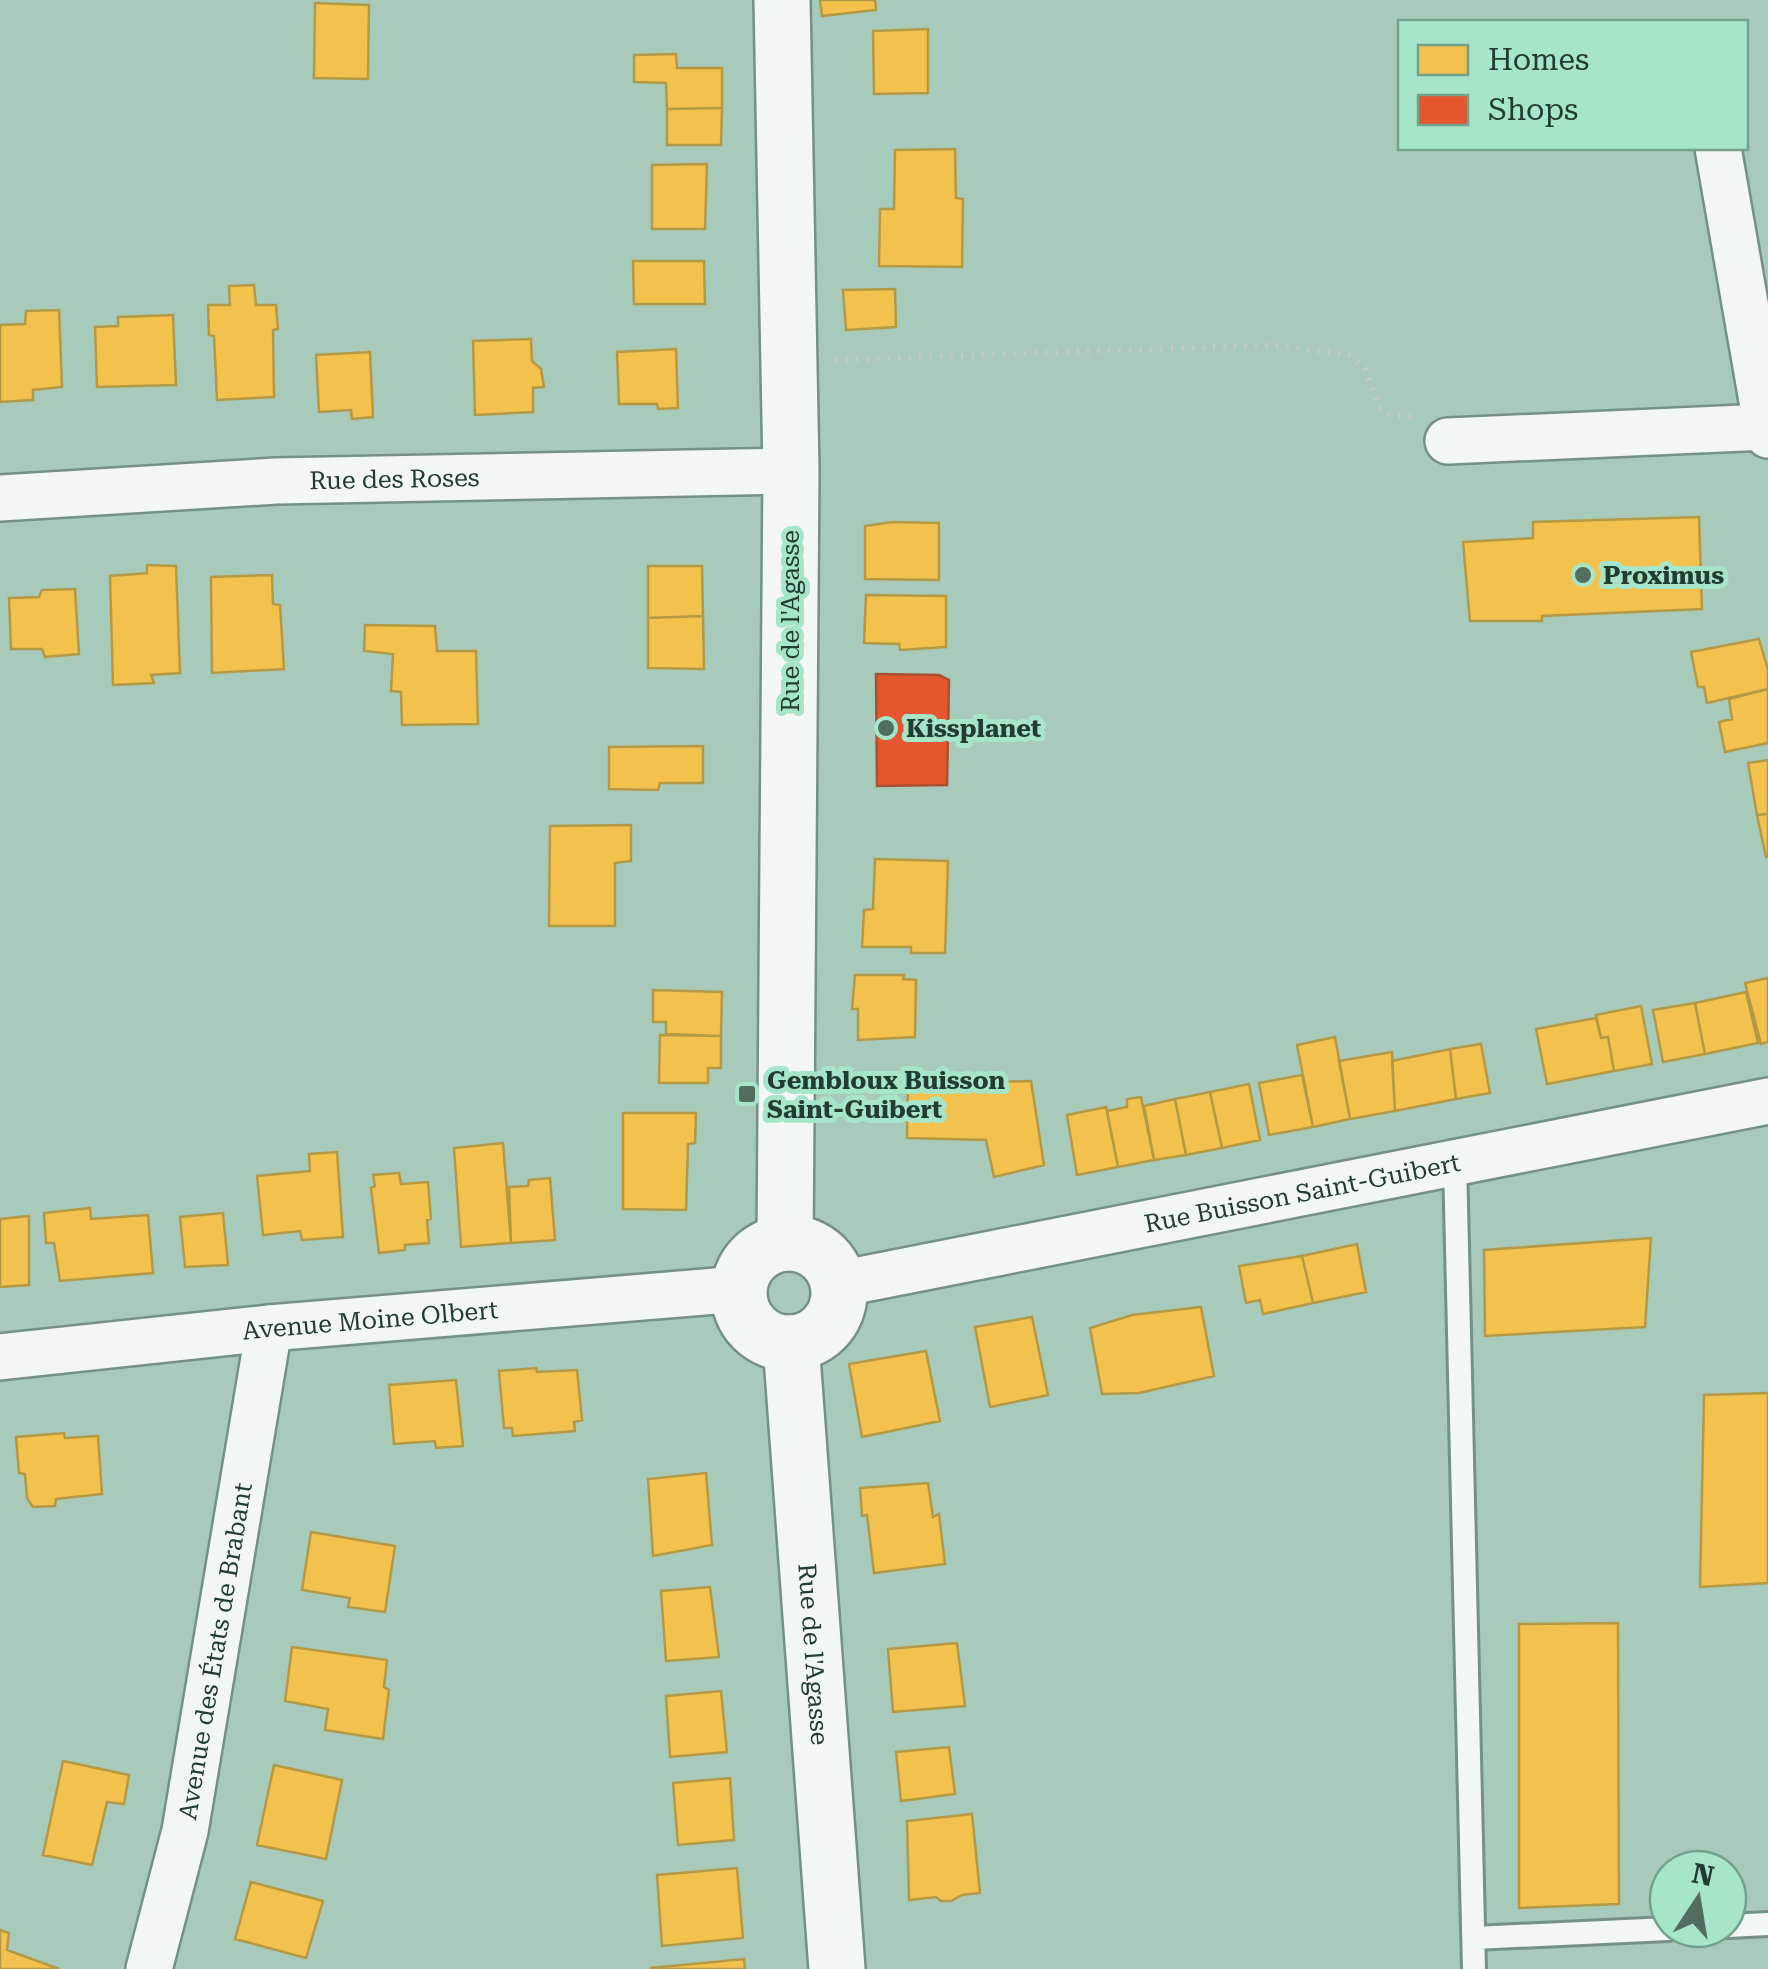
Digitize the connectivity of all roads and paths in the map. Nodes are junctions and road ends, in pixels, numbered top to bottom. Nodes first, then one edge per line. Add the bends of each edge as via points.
1 (782, 0) edge
2 (1718, 150) edge
3 (789, 361) junction
4 (1767, 431) edge
5 (1448, 441) joint
6 (791, 471) junction
7 (0, 498) edge
8 (1768, 1101) edge
9 (1455, 1162) junction
10 (785, 1243) junction
11 (838, 1284) junction
12 (740, 1289) junction
13 (268, 1328) junction
14 (792, 1343) junction
15 (0, 1357) edge
16 (1648, 1930) edge
17 (1474, 1938) junction
18 (150, 1969) edge
19 (836, 1969) edge
20 (1474, 1969) edge

1 - 3 street, Rue de l'Agasse
2 - 4 street
3 - 5 path via 1275,344 1349,355 1365,368 1379,407 1390,415 1418,417
3 - 6 street, Rue de l'Agasse
4 - 5 street
6 - 7 street, Rue des Roses via 276,481
6 - 10 street, Rue de l'Agasse
8 - 9 street, Rue Buisson Saint-Guibert
9 - 11 street, Rue Buisson Saint-Guibert
9 - 17 lane
10 - 11 street via 825,1258
10 - 12 street via 749,1263
11 - 14 street via 839,1300 823,1330
12 - 13 street, Avenue Moine Olbert
12 - 14 street via 748,1321
13 - 15 street, Avenue Moine Olbert
13 - 18 street, Avenue des États de Brabant via 185,1831
14 - 19 street, Rue de l'Agasse
16 - 17 lane
17 - 20 lane

